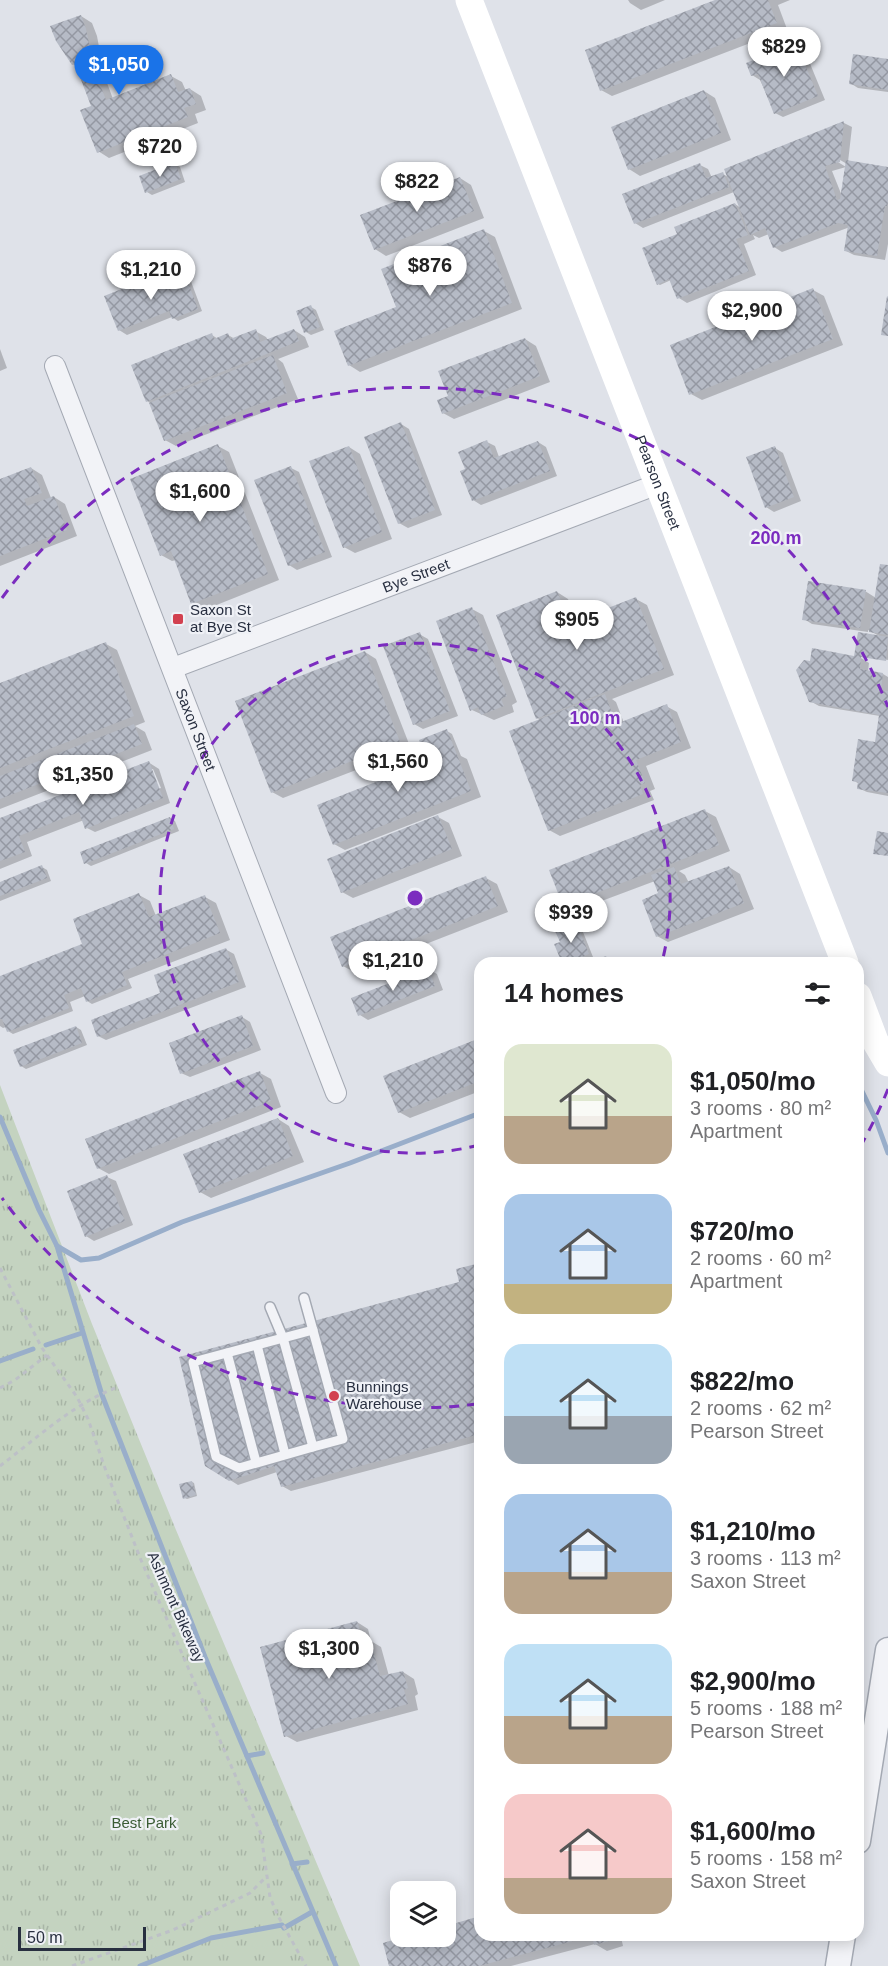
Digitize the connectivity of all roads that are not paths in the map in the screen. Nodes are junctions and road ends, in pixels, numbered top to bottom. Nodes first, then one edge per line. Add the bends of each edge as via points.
1 (469, 0) edge
2 (55, 366) dead end
3 (658, 484) junction
4 (173, 669) junction
5 (843, 957) edge
6 (864, 1005) edge
7 (864, 1013) edge
8 (888, 1030) edge
9 (888, 1063) edge
10 (336, 1093) dead end
11 (304, 1298) dead end
12 (270, 1307) dead end
13 (314, 1330) junction
14 (283, 1338) junction
15 (257, 1345) junction
16 (227, 1353) junction
17 (313, 1447) junction
18 (285, 1454) junction
19 (256, 1462) junction
20 (888, 1650) edge
21 (864, 1803) edge
22 (842, 1941) edge
23 (838, 1966) edge

1 - 3 main road, Pearson Street
2 - 4 street, Saxon Street
3 - 4 street, Bye Street
3 - 5 main road, Pearson Street
4 - 10 street, Saxon Street
6 - 8 main road
7 - 9 main road
11 - 13 lane
12 - 14 lane
13 - 14 lane
13 - 17 lane via 343,1439
14 - 15 lane
14 - 17 lane
15 - 16 lane
15 - 18 lane
16 - 19 lane
16 - 19 lane via 193,1362 216,1457 239,1468
17 - 18 lane
18 - 19 lane
20 - 21 street
22 - 23 street

